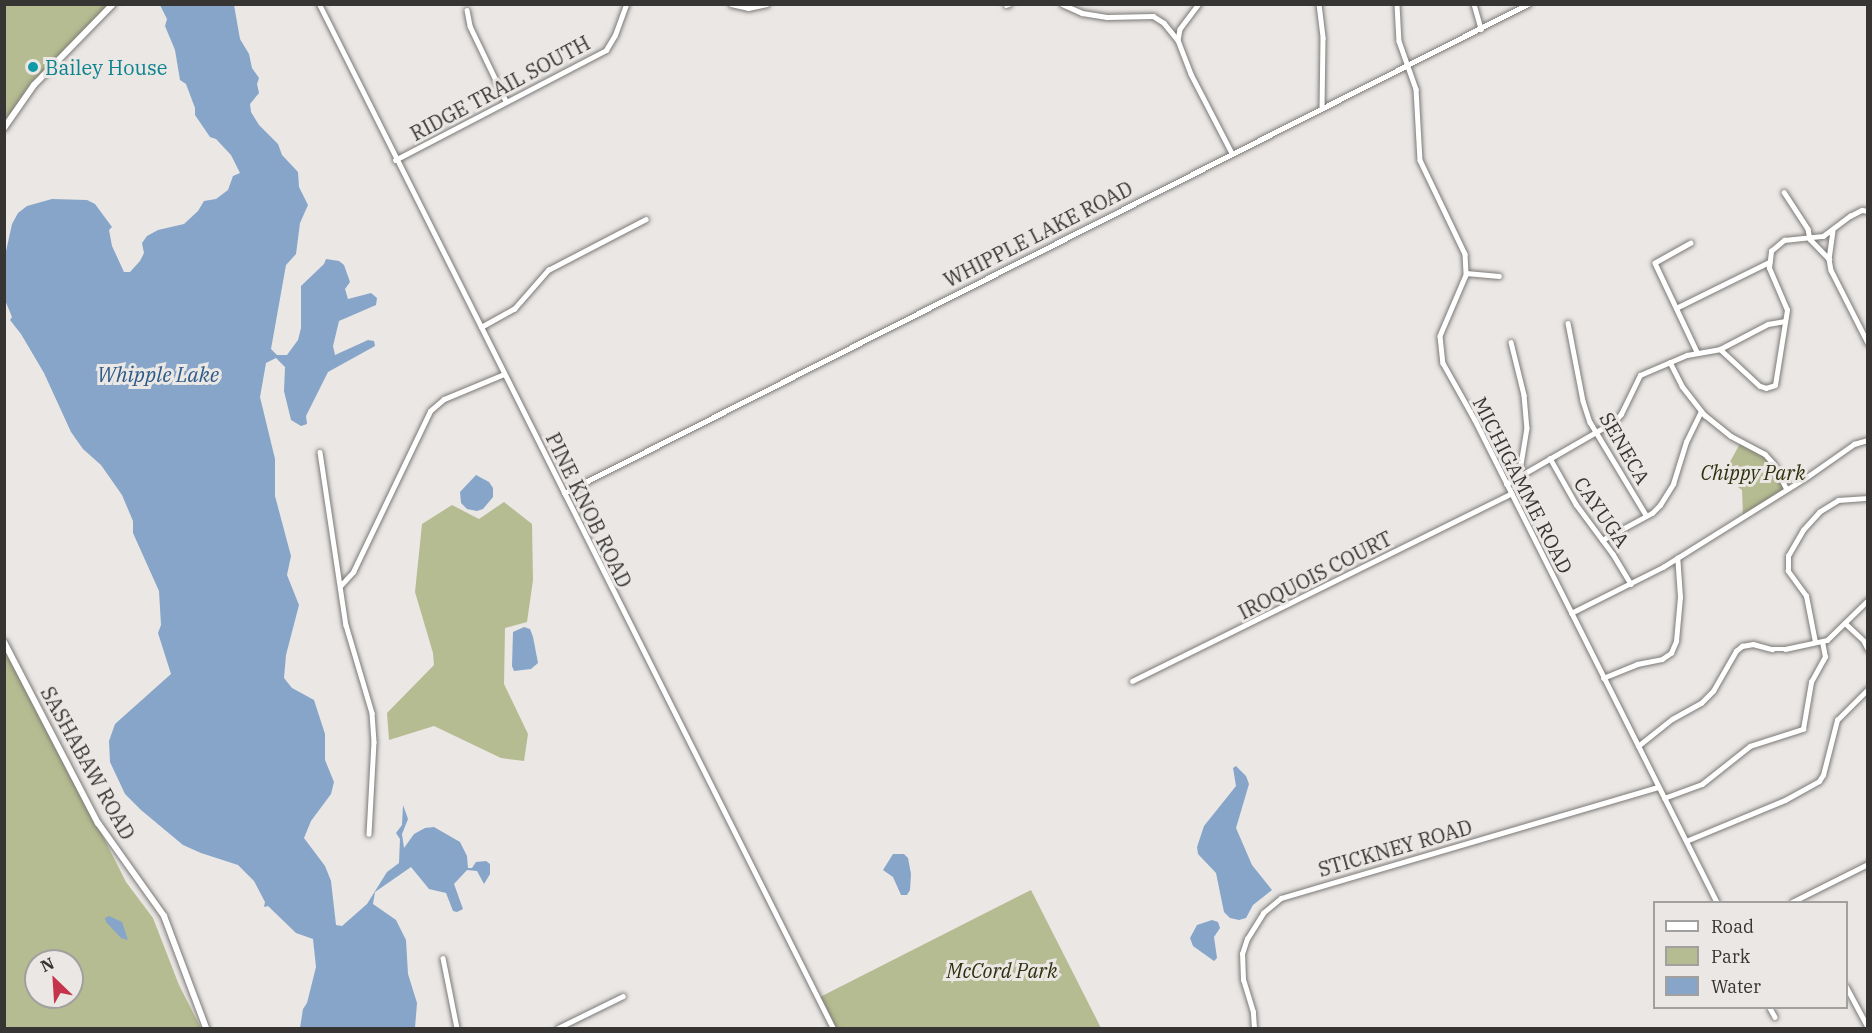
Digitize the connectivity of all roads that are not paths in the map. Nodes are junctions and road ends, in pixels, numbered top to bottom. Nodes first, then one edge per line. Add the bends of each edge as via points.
1 (114, 4) edge
2 (318, 4) edge
3 (626, 4) edge
4 (731, 4) edge
5 (767, 4) edge
6 (1062, 4) edge
7 (1199, 4) edge
8 (1319, 4) edge
9 (1397, 4) edge
10 (1474, 4) edge
11 (1528, 4) edge
12 (467, 10) dead end
13 (1481, 28) junction
14 (1178, 40) junction
15 (1408, 65) junction
16 (506, 101) junction
17 (1322, 108) junction
18 (4, 128) edge
19 (1232, 153) junction
20 (395, 160) junction
21 (1784, 192) dead end
22 (1868, 212) edge
23 (646, 219) dead end
24 (1833, 231) junction
25 (1810, 239) junction
26 (1691, 243) dead end
27 (1829, 259) junction
28 (1769, 262) junction
29 (1466, 273) junction
30 (1499, 276) dead end
31 (1676, 308) junction
32 (1785, 321) junction
33 (1568, 323) dead end
34 (481, 327) junction
35 (1511, 342) dead end
36 (1868, 343) edge
37 (1720, 349) junction
38 (1697, 352) junction
39 (1670, 362) junction
40 (504, 374) junction
41 (1701, 411) junction
42 (1596, 432) junction
43 (1868, 440) edge
44 (320, 452) dead end
45 (1550, 458) junction
46 (1519, 477) junction
47 (1506, 484) junction
48 (1786, 488) junction
49 (564, 493) junction
50 (1511, 494) junction
51 (1868, 498) edge
52 (1646, 515) junction
53 (1602, 540) junction
54 (1677, 558) junction
55 (1631, 584) junction
56 (341, 585) junction
57 (1868, 600) edge
58 (1571, 613) junction
59 (1845, 623) junction
60 (4, 642) edge
61 (1815, 642) junction
62 (1822, 642) junction
63 (1868, 649) edge
64 (1603, 678) junction
65 (1132, 681) dead end
66 (1868, 689) edge
67 (1638, 746) junction
68 (1658, 787) junction
69 (1664, 798) junction
70 (369, 834) dead end
71 (1686, 841) junction
72 (1868, 864) edge
73 (1716, 901) edge
74 (1796, 901) edge
75 (443, 958) dead end
76 (1848, 989) edge
77 (623, 996) dead end
78 (1770, 1009) edge
79 (1774, 1017) dead end
80 (1866, 1020) edge
81 (1868, 1027) edge
82 (206, 1029) edge
83 (457, 1029) edge
84 (558, 1029) edge
85 (833, 1029) edge
86 (1254, 1029) edge

1 - 18 main road via 34,85
2 - 20 street, PINE KNOB ROAD
3 - 16 street, RIDGE TRAIL SOUTH via 606,50
4 - 5 street via 748,8
6 - 14 street via 1082,13 1107,17 1153,16 1164,22
7 - 14 street via 1180,29
8 - 17 street via 1323,38
9 - 15 street via 1399,41
10 - 13 street
11 - 13 street, WHIPPLE LAKE ROAD
12 - 16 street via 470,26
13 - 15 street, WHIPPLE LAKE ROAD
14 - 19 street via 1184,60
15 - 17 street, WHIPPLE LAKE ROAD
15 - 29 street via 1416,88 1420,160 1463,248
16 - 20 street, RIDGE TRAIL SOUTH
17 - 19 street, WHIPPLE LAKE ROAD
19 - 49 street, WHIPPLE LAKE ROAD
20 - 34 street, PINE KNOB ROAD
21 - 25 street
22 - 24 street via 1862,210 1850,216
23 - 34 street via 548,270 514,309
24 - 25 street
24 - 27 street
25 - 27 street
25 - 28 street via 1779,242 1771,251
26 - 31 street via 1655,262
27 - 36 street
28 - 31 street
28 - 32 street via 1786,305
29 - 30 street
29 - 47 street, MICHIGAMME ROAD via 1443,324 1441,356
31 - 38 street
32 - 37 street via 1768,324
32 - 37 street via 1775,385 1760,386
33 - 42 street, SENECA via 1583,402
34 - 40 street, PINE KNOB ROAD
35 - 46 street via 1524,395 1527,429
37 - 38 street
38 - 39 street
39 - 41 street
39 - 42 street via 1640,375 1621,414
40 - 49 street, PINE KNOB ROAD
40 - 56 street via 444,399 430,411 352,572
41 - 48 street via 1731,436 1765,454
41 - 52 street via 1668,495
42 - 45 street
42 - 52 street, SENECA
43 - 48 street via 1854,444
44 - 56 street
45 - 46 street
45 - 53 street, CAYUGA
46 - 47 street
47 - 50 street, MICHIGAMME ROAD
48 - 54 street
49 - 85 street, PINE KNOB ROAD
50 - 58 street, MICHIGAMME ROAD
50 - 65 street, IROQUOIS COURT
51 - 61 street via 1838,500 1818,512 1788,556 1788,571 1806,596
52 - 53 street
53 - 55 street, CAYUGA
54 - 55 street
54 - 64 street via 1680,597 1676,641 1671,653
55 - 58 street
56 - 70 street via 346,627 372,713
57 - 59 street
58 - 64 street, MICHIGAMME ROAD
59 - 62 street
59 - 63 street
60 - 82 main road, SASHABAW ROAD via 98,823 164,916
61 - 62 street
61 - 67 street via 1777,650 1753,644 1742,646 1701,703 1672,719
62 - 69 street via 1825,657 1811,682 1803,729 1750,746 1702,784
64 - 67 street, MICHIGAMME ROAD
66 - 71 street via 1837,720 1819,781 1785,800
67 - 68 street, MICHIGAMME ROAD
68 - 69 street, MICHIGAMME ROAD
68 - 86 street, STICKNEY ROAD via 1281,898 1263,913 1242,954 1243,980
69 - 71 street, MICHIGAMME ROAD
71 - 73 street, MICHIGAMME ROAD
72 - 74 street
75 - 83 street
76 - 80 street
77 - 84 street
78 - 79 street
80 - 81 street

